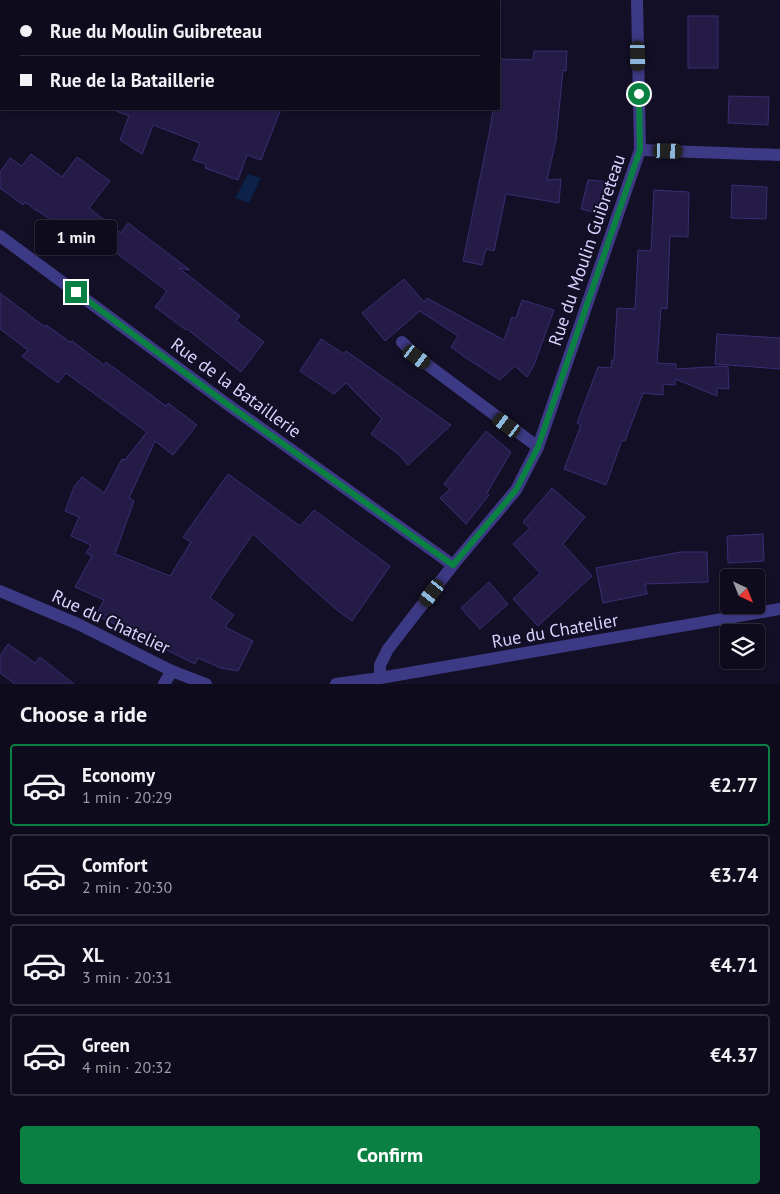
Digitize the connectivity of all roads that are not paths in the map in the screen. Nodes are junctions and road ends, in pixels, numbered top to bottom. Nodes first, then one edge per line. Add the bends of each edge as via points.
1 (637, 0) edge
2 (640, 150) junction
3 (780, 155) edge
4 (0, 236) edge
5 (402, 342) dead end
6 (538, 447) junction
7 (453, 565) junction
8 (0, 591) edge
9 (780, 609) edge
10 (172, 671) junction
11 (380, 678) junction
12 (164, 684) edge
13 (206, 684) edge
14 (336, 684) edge

1 - 2 street, Rue du Moulin Guibreteau
2 - 3 street
2 - 6 street, Rue du Moulin Guibreteau
4 - 7 street, Rue de la Bataillerie via 227,404
5 - 6 street via 417,357
6 - 7 street, Rue du Moulin Guibreteau via 516,490
7 - 11 street, Rue du Moulin Guibreteau via 388,649 380,664
8 - 10 street, Rue du Chatelier via 78,624
9 - 11 street, Rue du Chatelier
10 - 12 street
10 - 13 street, Rue du Chatelier
11 - 14 street, Rue du Chatelier

